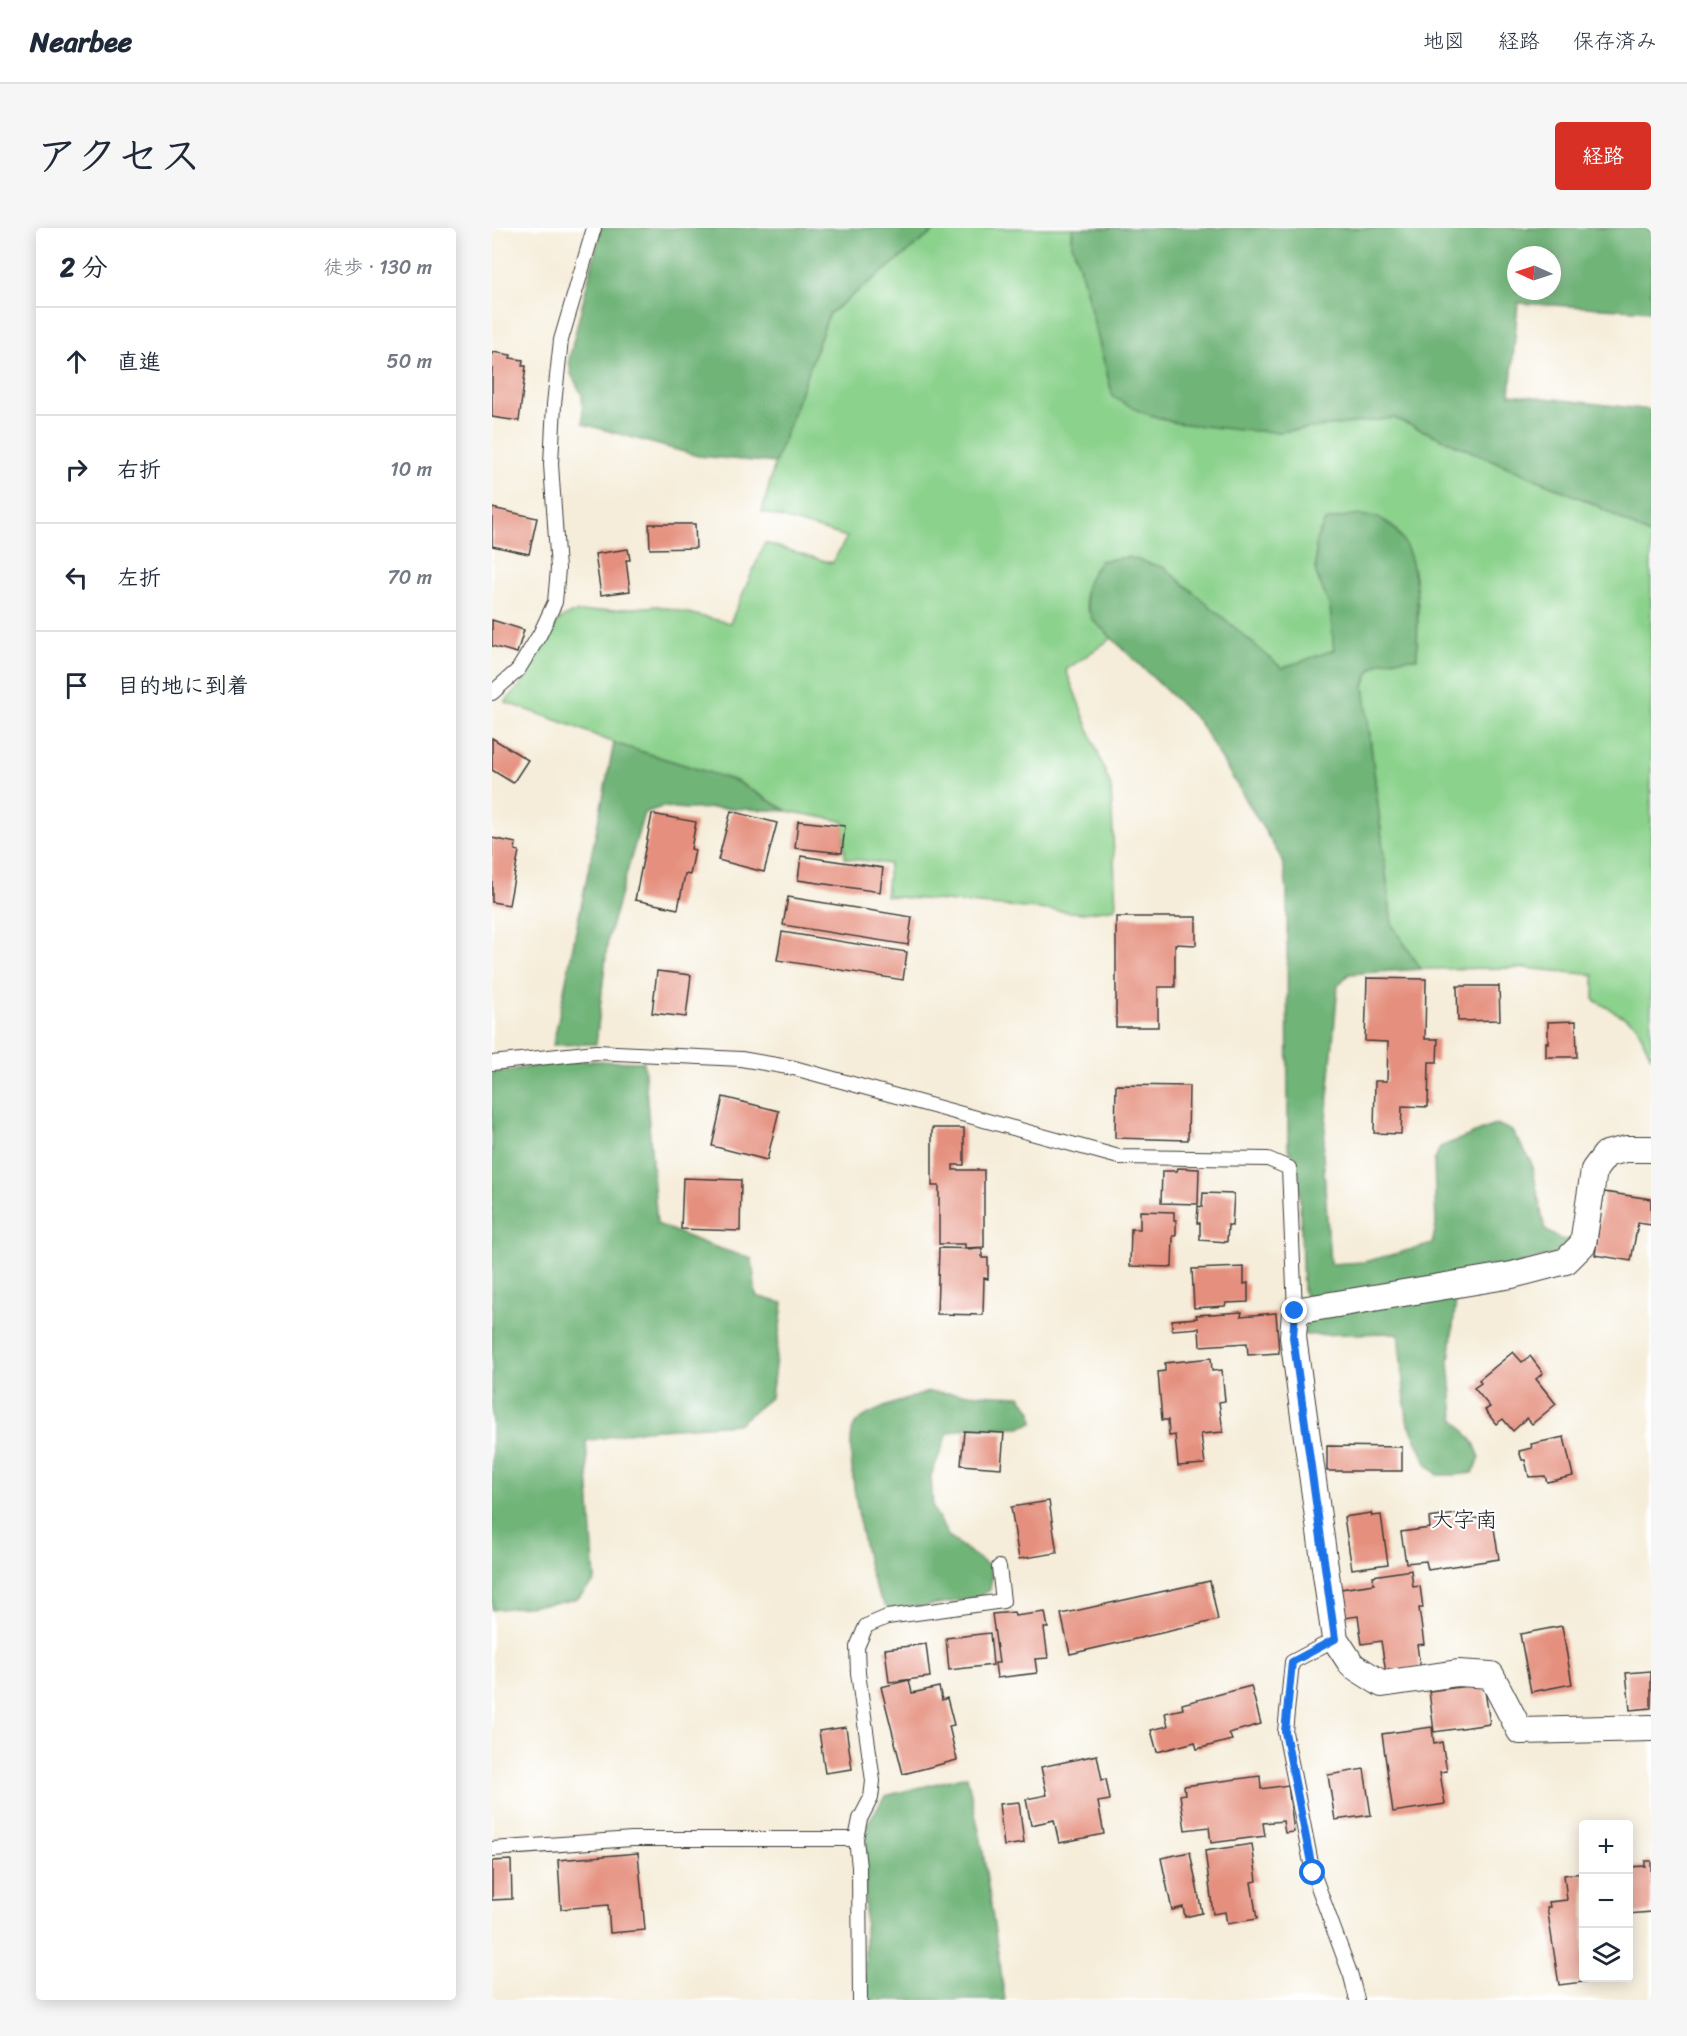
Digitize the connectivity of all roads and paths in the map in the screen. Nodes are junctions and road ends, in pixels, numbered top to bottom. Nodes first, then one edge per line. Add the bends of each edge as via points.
1 (594, 228) edge
2 (492, 693) edge
3 (492, 1063) edge
4 (1651, 1149) edge
5 (1295, 1311) junction
6 (999, 1567) dead end
7 (1335, 1639) junction
8 (1651, 1728) edge
9 (856, 1839) junction
10 (492, 1849) edge
11 (860, 2000) edge
12 (1357, 2000) edge

1 - 2 lane via 561,340 555,393 551,464 558,569 555,602 518,670
3 - 5 lane via 596,1052 741,1059 794,1068 1119,1157 1268,1159 1289,1168
4 - 5 street via 1606,1154 1594,1170 1583,1244 1566,1261 1512,1275
5 - 7 street via 1293,1337
6 - 9 lane via 1003,1601 887,1617 866,1626 857,1647 858,1672 873,1781
7 - 8 street via 1352,1665 1382,1684 1458,1673 1491,1675 1520,1731
7 - 12 lane via 1292,1662 1285,1732 1313,1873
9 - 10 lane via 632,1839
9 - 11 lane

